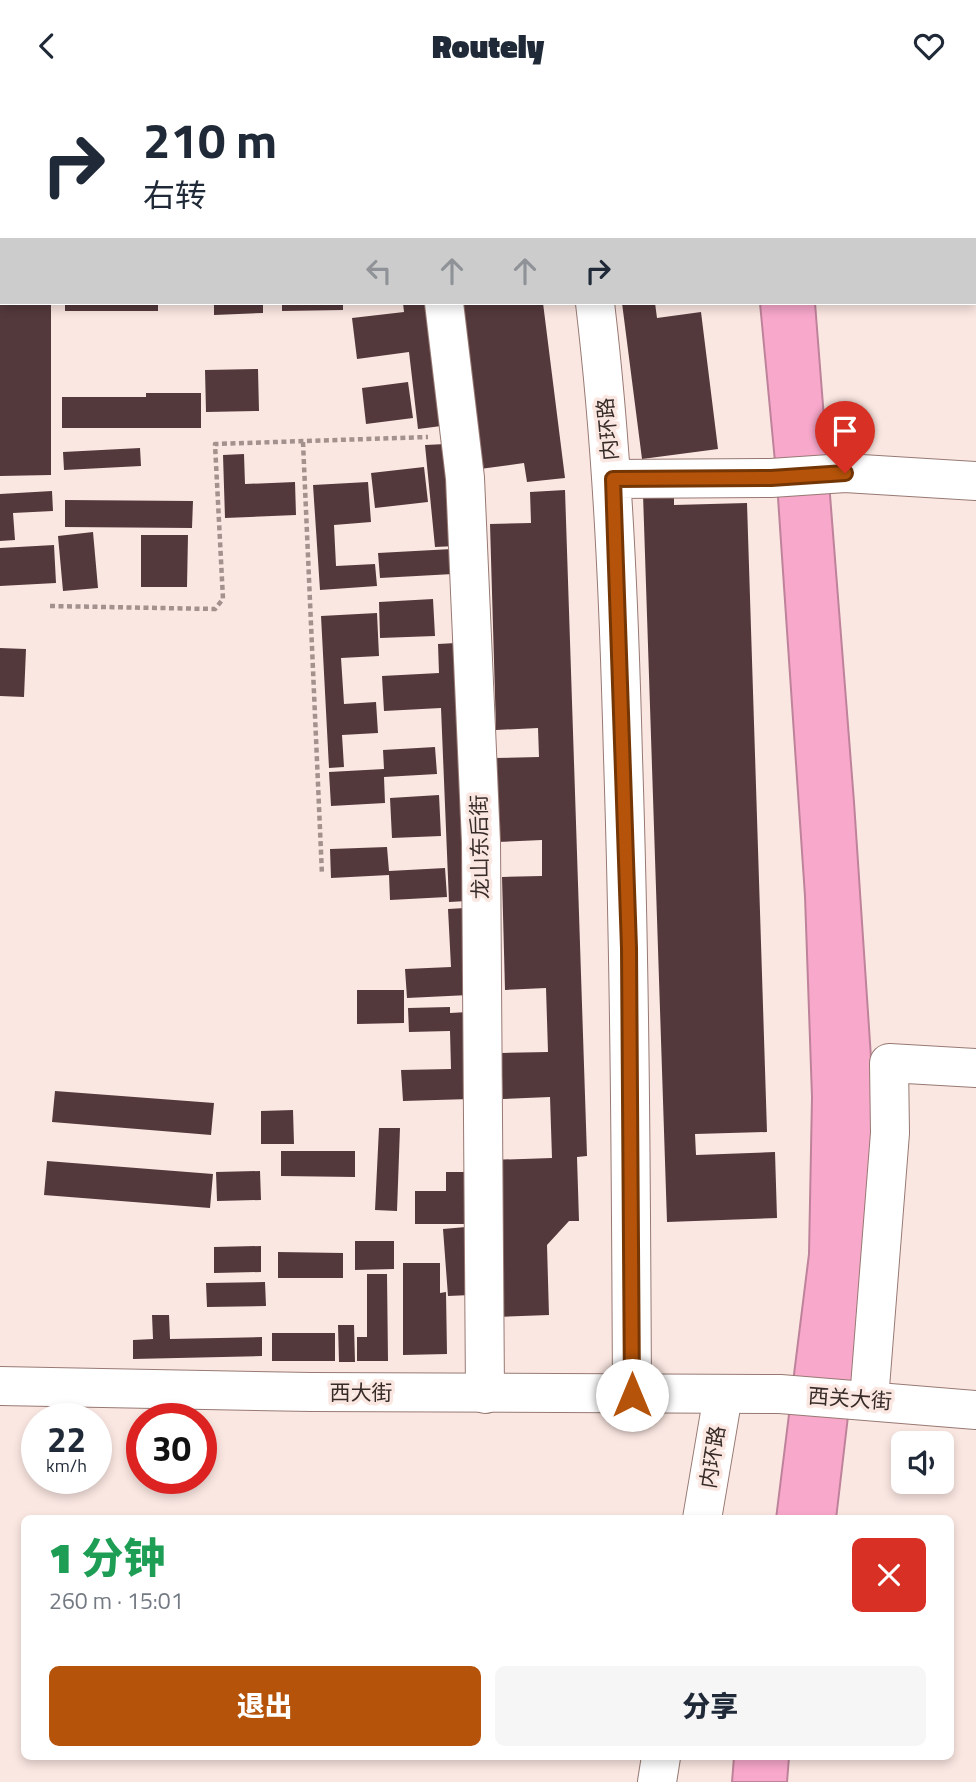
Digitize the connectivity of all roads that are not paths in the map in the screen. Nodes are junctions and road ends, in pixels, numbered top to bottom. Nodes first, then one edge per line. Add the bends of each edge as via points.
1 (444, 305) edge
2 (594, 305) edge
3 (613, 479) junction
4 (976, 481) edge
5 (976, 1068) edge
6 (0, 1386) edge
7 (485, 1394) junction
8 (632, 1395) junction
9 (723, 1395) junction
10 (864, 1400) junction
11 (976, 1410) edge
12 (703, 1515) edge
13 (661, 1760) edge
14 (657, 1782) edge

1 - 7 street, 龙山东后街 via 465,478 481,842
2 - 3 street, 内环路
3 - 4 street via 845,473
3 - 8 street, 内环路 via 629,948
5 - 10 street via 888,1063 890,1133
6 - 7 street, 西大街
7 - 8 street, 西大街
8 - 9 street, 西大街
9 - 10 street, 西关大街
9 - 12 street, 内环路
10 - 11 street, 西关大街
13 - 14 street

